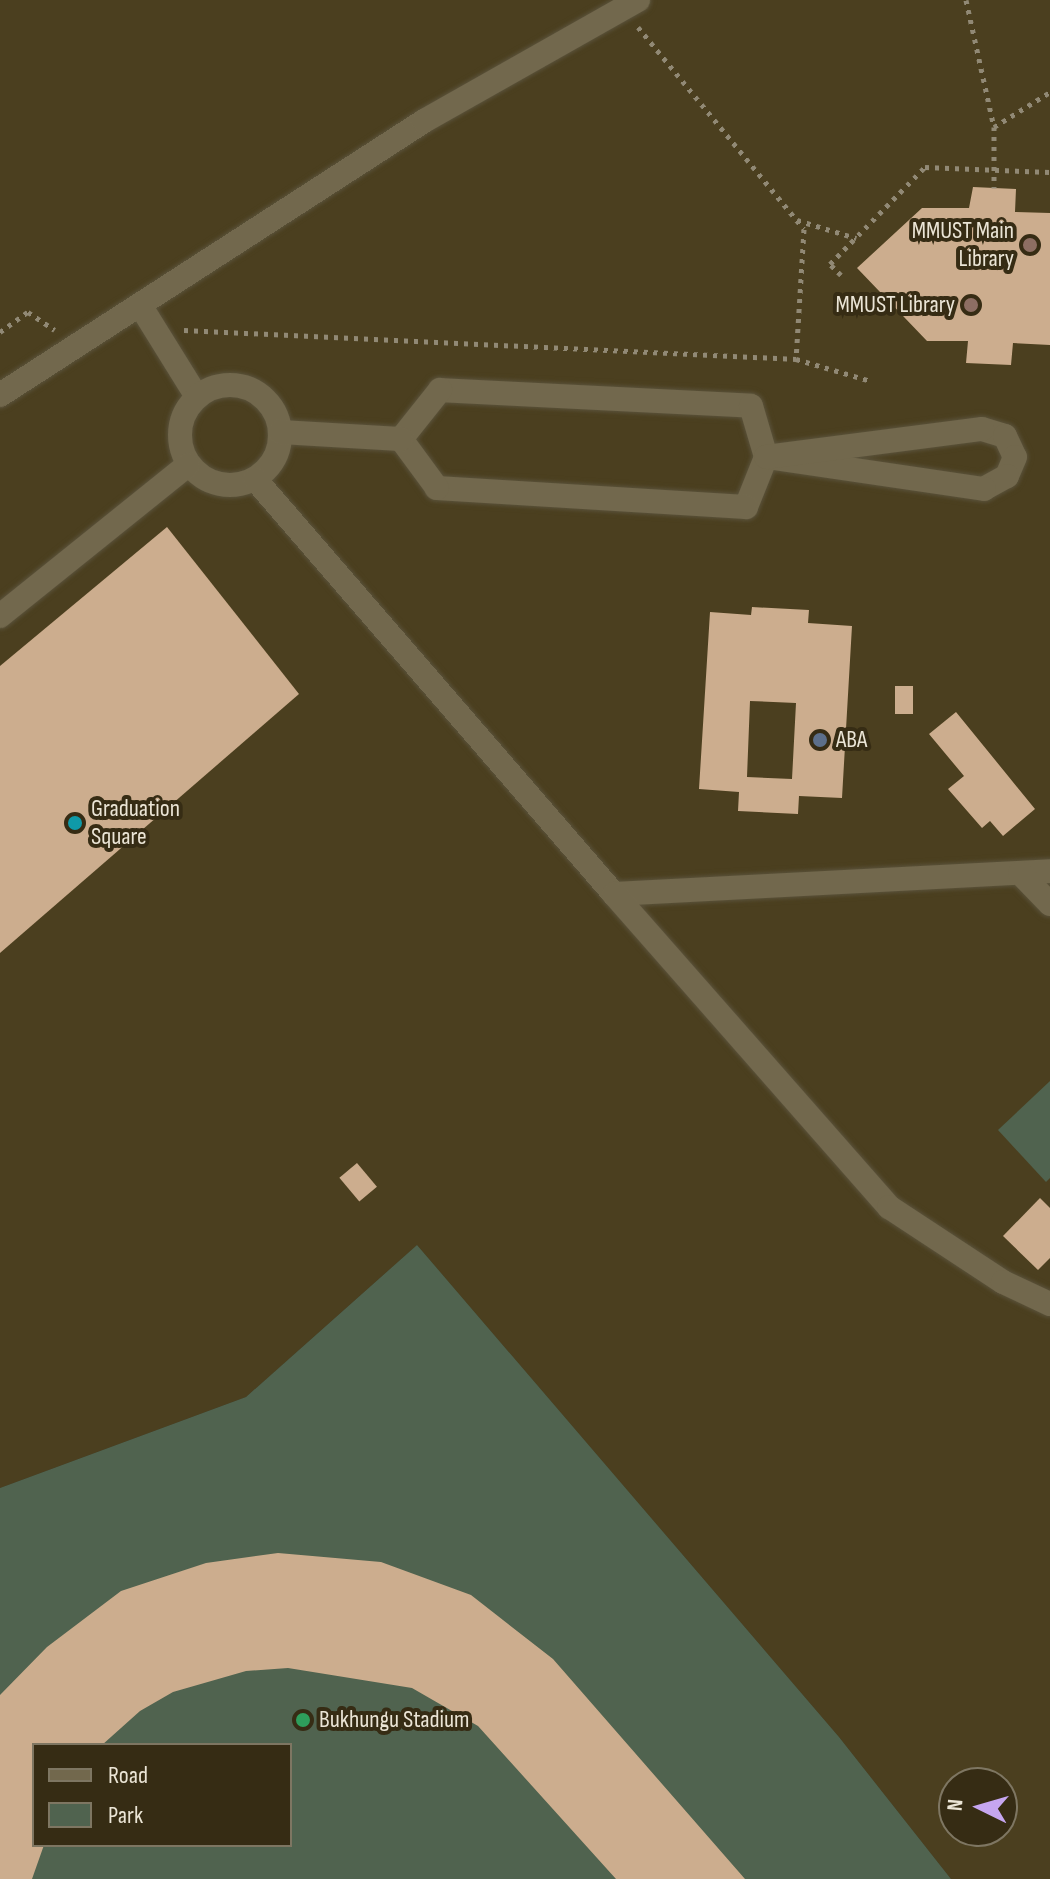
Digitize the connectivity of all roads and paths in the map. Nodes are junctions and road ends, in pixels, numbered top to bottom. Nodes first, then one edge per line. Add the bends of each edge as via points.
1 (966, 0) edge
2 (630, 4) edge
3 (1050, 92) edge
4 (994, 127) junction
5 (995, 170) junction
6 (1050, 172) edge
7 (994, 188) dead end
8 (796, 219) junction
9 (856, 238) junction
10 (841, 275) dead end
11 (140, 305) junction
12 (155, 329) junction
13 (0, 332) edge
14 (77, 345) junction
15 (796, 359) junction
16 (868, 380) dead end
17 (0, 395) edge
18 (197, 397) junction
19 (280, 432) junction
20 (401, 439) junction
21 (766, 457) junction
22 (188, 465) junction
23 (255, 479) junction
24 (0, 616) edge
25 (1050, 871) edge
26 (1020, 873) junction
27 (614, 894) junction
28 (1050, 904) edge
29 (1050, 1304) edge

1 - 4 path
2 - 8 path
2 - 11 lane via 424,121
3 - 4 path
4 - 5 path
5 - 6 path
5 - 7 path
5 - 9 path via 925,167
8 - 9 path
8 - 15 path via 804,229
9 - 10 path via 830,264
11 - 12 lane
11 - 14 lane
12 - 15 path
12 - 18 lane
13 - 14 path via 28,312
14 - 17 lane
15 - 16 path
18 - 19 lane via 226,384 242,386 268,402
18 - 22 lane via 181,422 179,437
19 - 20 lane
19 - 23 lane via 274,459
20 - 21 lane via 437,488 746,507
20 - 21 lane via 440,390 751,406
21 - 21 lane via 982,429 1005,436 1015,457 1007,476 984,489
22 - 23 lane via 199,476 226,486
22 - 24 lane
23 - 27 lane
25 - 26 lane
26 - 27 lane
26 - 28 lane
27 - 29 lane via 889,1207 1003,1282

